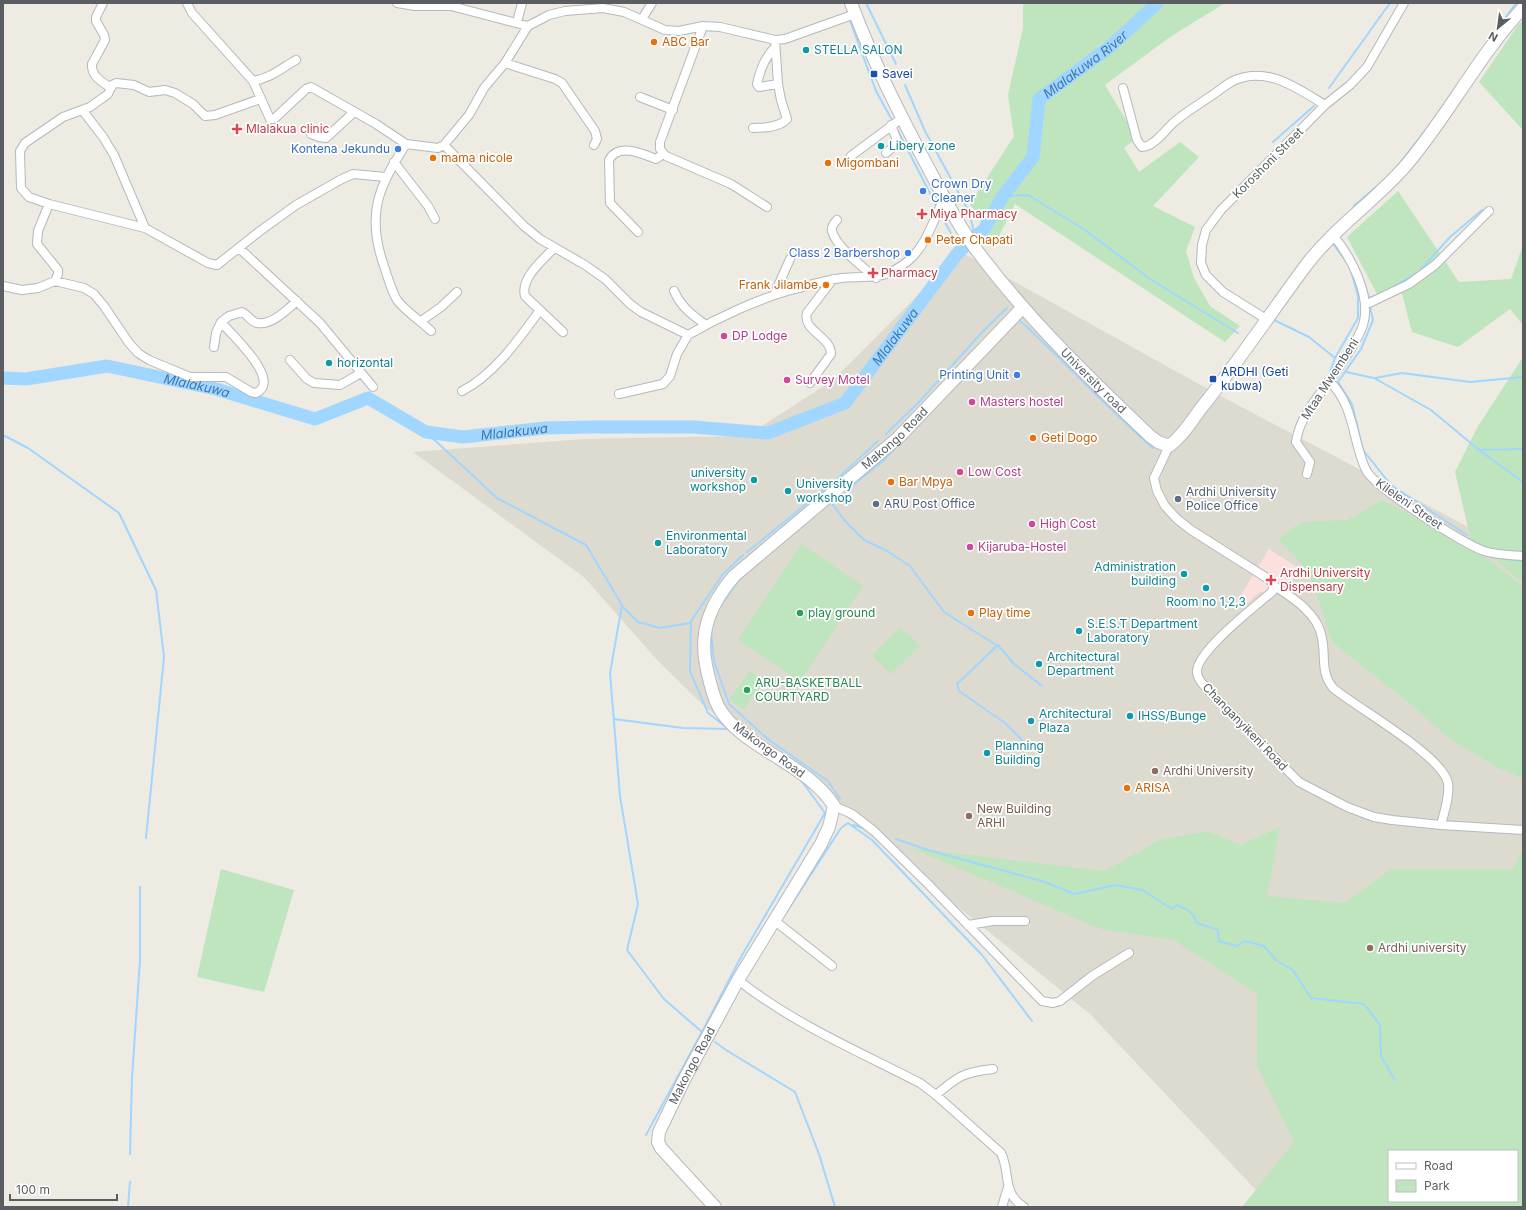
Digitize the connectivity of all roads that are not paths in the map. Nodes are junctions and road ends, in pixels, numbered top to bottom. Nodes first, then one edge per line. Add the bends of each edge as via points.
1 (103, 3) edge
2 (187, 3) edge
3 (397, 3) edge
4 (522, 3) edge
5 (652, 3) edge
6 (1404, 3) edge
7 (452, 5) edge
8 (853, 8) edge
9 (1523, 8) edge
10 (642, 19) junction
11 (517, 22) junction
12 (528, 26) junction
13 (703, 26) junction
14 (775, 43) junction
15 (296, 60) dead end
16 (505, 63) junction
17 (253, 81) junction
18 (778, 84) junction
19 (111, 88) junction
20 (1122, 88) dead end
21 (640, 97) dead end
22 (260, 99) junction
23 (1324, 105) junction
24 (673, 110) junction
25 (83, 111) junction
26 (354, 112) junction
27 (902, 118) junction
28 (891, 126) junction
29 (753, 128) dead end
30 (311, 134) dead end
31 (406, 144) junction
32 (444, 145) junction
33 (594, 145) dead end
34 (886, 153) dead end
35 (663, 154) junction
36 (852, 156) dead end
37 (394, 162) junction
38 (386, 177) junction
39 (944, 198) junction
40 (49, 204) junction
41 (767, 207) dead end
42 (1489, 211) dead end
43 (435, 218) dead end
44 (837, 220) dead end
45 (145, 228) junction
46 (638, 232) dead end
47 (1333, 235) junction
48 (239, 248) junction
49 (554, 248) junction
50 (790, 259) dead end
51 (876, 278) junction
52 (833, 280) junction
53 (55, 281) junction
54 (3, 286) edge
55 (674, 291) dead end
56 (457, 292) dead end
57 (774, 295) junction
58 (297, 301) junction
59 (1365, 304) junction
60 (1023, 307) junction
61 (540, 310) junction
62 (1266, 319) junction
63 (421, 321) junction
64 (221, 322) junction
65 (706, 325) junction
66 (431, 331) dead end
67 (563, 332) dead end
68 (688, 335) junction
69 (214, 347) dead end
70 (290, 360) dead end
71 (361, 373) junction
72 (1329, 381) junction
73 (810, 383) dead end
74 (373, 387) dead end
75 (462, 391) dead end
76 (620, 394) dead end
77 (1169, 446) junction
78 (1307, 474) dead end
79 (1523, 556) edge
80 (1273, 585) junction
81 (834, 806) junction
82 (1441, 825) junction
83 (1523, 830) edge
84 (775, 920) junction
85 (1025, 921) dead end
86 (968, 925) junction
87 (1129, 953) dead end
88 (832, 966) dead end
89 (738, 980) junction
90 (993, 1069) dead end
91 (936, 1095) junction
92 (1008, 1186) junction
93 (715, 1207) edge
94 (1002, 1207) edge
95 (1024, 1207) edge

1 - 19 street via 96,21 105,40 92,68 97,77
2 - 17 street via 192,13
3 - 7 street via 414,6
4 - 11 street
5 - 10 street
6 - 23 street, Koroshoni Street via 1367,67
7 - 11 street
8 - 14 street
8 - 27 street, University road via 877,68
9 - 47 street via 1498,38 1406,165
10 - 12 street via 603,8 565,11 549,15
10 - 13 street via 665,30 679,31
11 - 12 street
12 - 16 street
13 - 14 street via 738,30
13 - 24 street
14 - 18 street
14 - 18 street via 757,84 759,87
15 - 17 street via 270,77
16 - 32 street via 484,88 467,119
16 - 33 street via 562,83 595,131 597,139
17 - 22 street
18 - 29 street via 780,100 787,119 766,128
19 - 22 street via 116,83 123,83 149,92 168,91 183,97 205,116
19 - 25 street via 103,98
20 - 23 street via 1137,140 1145,147 1155,141 1178,118 1232,82 1250,76 1281,80
21 - 24 street
22 - 26 street via 268,117 274,119 311,87
23 - 62 street, Koroshoni Street via 1221,210 1206,230 1201,263 1206,275 1223,292
24 - 35 street via 659,147
25 - 40 street via 63,117 25,143 20,151 21,188 29,197
25 - 45 street via 114,155
26 - 30 street via 326,138
26 - 31 street
27 - 28 street
27 - 39 street, University road
28 - 34 street via 898,143
28 - 36 street
31 - 32 street via 438,148
31 - 37 street
32 - 49 street via 524,226
35 - 41 street via 731,184
35 - 46 street via 656,159 620,150 612,154 609,160 610,203
37 - 38 street
37 - 43 street
38 - 48 street via 353,174 340,180 296,206
38 - 63 street via 376,209 375,226 380,255 398,301
39 - 51 street via 914,255 888,274
39 - 60 street, University road via 974,247
40 - 45 street
40 - 53 street via 38,231 37,244 58,270
42 - 59 street via 1425,273 1409,284
44 - 51 street via 832,231 853,260
45 - 48 street via 213,265 221,263
47 - 59 street via 1352,262
47 - 62 street via 1306,265
48 - 58 street
49 - 61 street via 535,269 524,290 525,296
49 - 68 street via 605,279 641,312
50 - 57 street
51 - 52 street
52 - 57 street
52 - 73 street via 805,319 831,348 831,354
53 - 54 street via 38,288 22,290
53 - 64 street via 84,288 94,294 128,343 138,354 149,360 190,377 226,377 251,392 260,391 264,382 260,366
55 - 65 street via 688,312
56 - 63 street
57 - 65 street
58 - 64 street via 264,323 256,323 242,312
58 - 71 street via 330,334
59 - 72 street, Mtaa Mwembeni via 1358,336
60 - 77 street, University road via 1063,351 1142,428 1158,442
60 - 81 street, Makongo Road via 899,437 734,576 720,592 711,608 705,631 705,658 711,687 720,709 732,724 749,738 819,787
61 - 67 street
61 - 75 street via 491,369 476,383
62 - 77 street via 1179,438
63 - 66 street
64 - 69 street
65 - 68 street
68 - 76 street via 677,354 670,376 663,384
70 - 71 street via 314,383 340,386
71 - 74 street
72 - 78 street, Mtaa Mwembeni via 1301,424 1297,437 1298,447 1310,462
72 - 79 street, Kileleni Street via 1345,404 1362,461 1374,480 1397,498 1474,547 1497,554
77 - 80 street via 1154,478 1164,506 1177,520 1256,570
80 - 82 street via 1302,605 1317,624 1322,637 1324,670 1333,688 1400,735 1442,771 1448,784
80 - 82 street, Changanyikeni Road via 1273,590 1201,658 1197,673 1200,681 1298,782 1347,807 1374,817
81 - 84 street, Makongo Road via 829,827 821,844
81 - 86 street via 852,814 874,831
82 - 83 street, Changanyikeni Road
84 - 88 street
84 - 89 street, Makongo Road
85 - 86 street via 993,921
86 - 87 street via 1037,997 1048,1003 1060,1001 1092,976
89 - 91 street via 778,1010 807,1027 920,1083
89 - 93 street, Makongo Road via 684,1080 657,1139 661,1148
90 - 91 street via 959,1076
91 - 92 street via 1000,1153 1005,1161
92 - 94 street
92 - 95 street via 1012,1197

